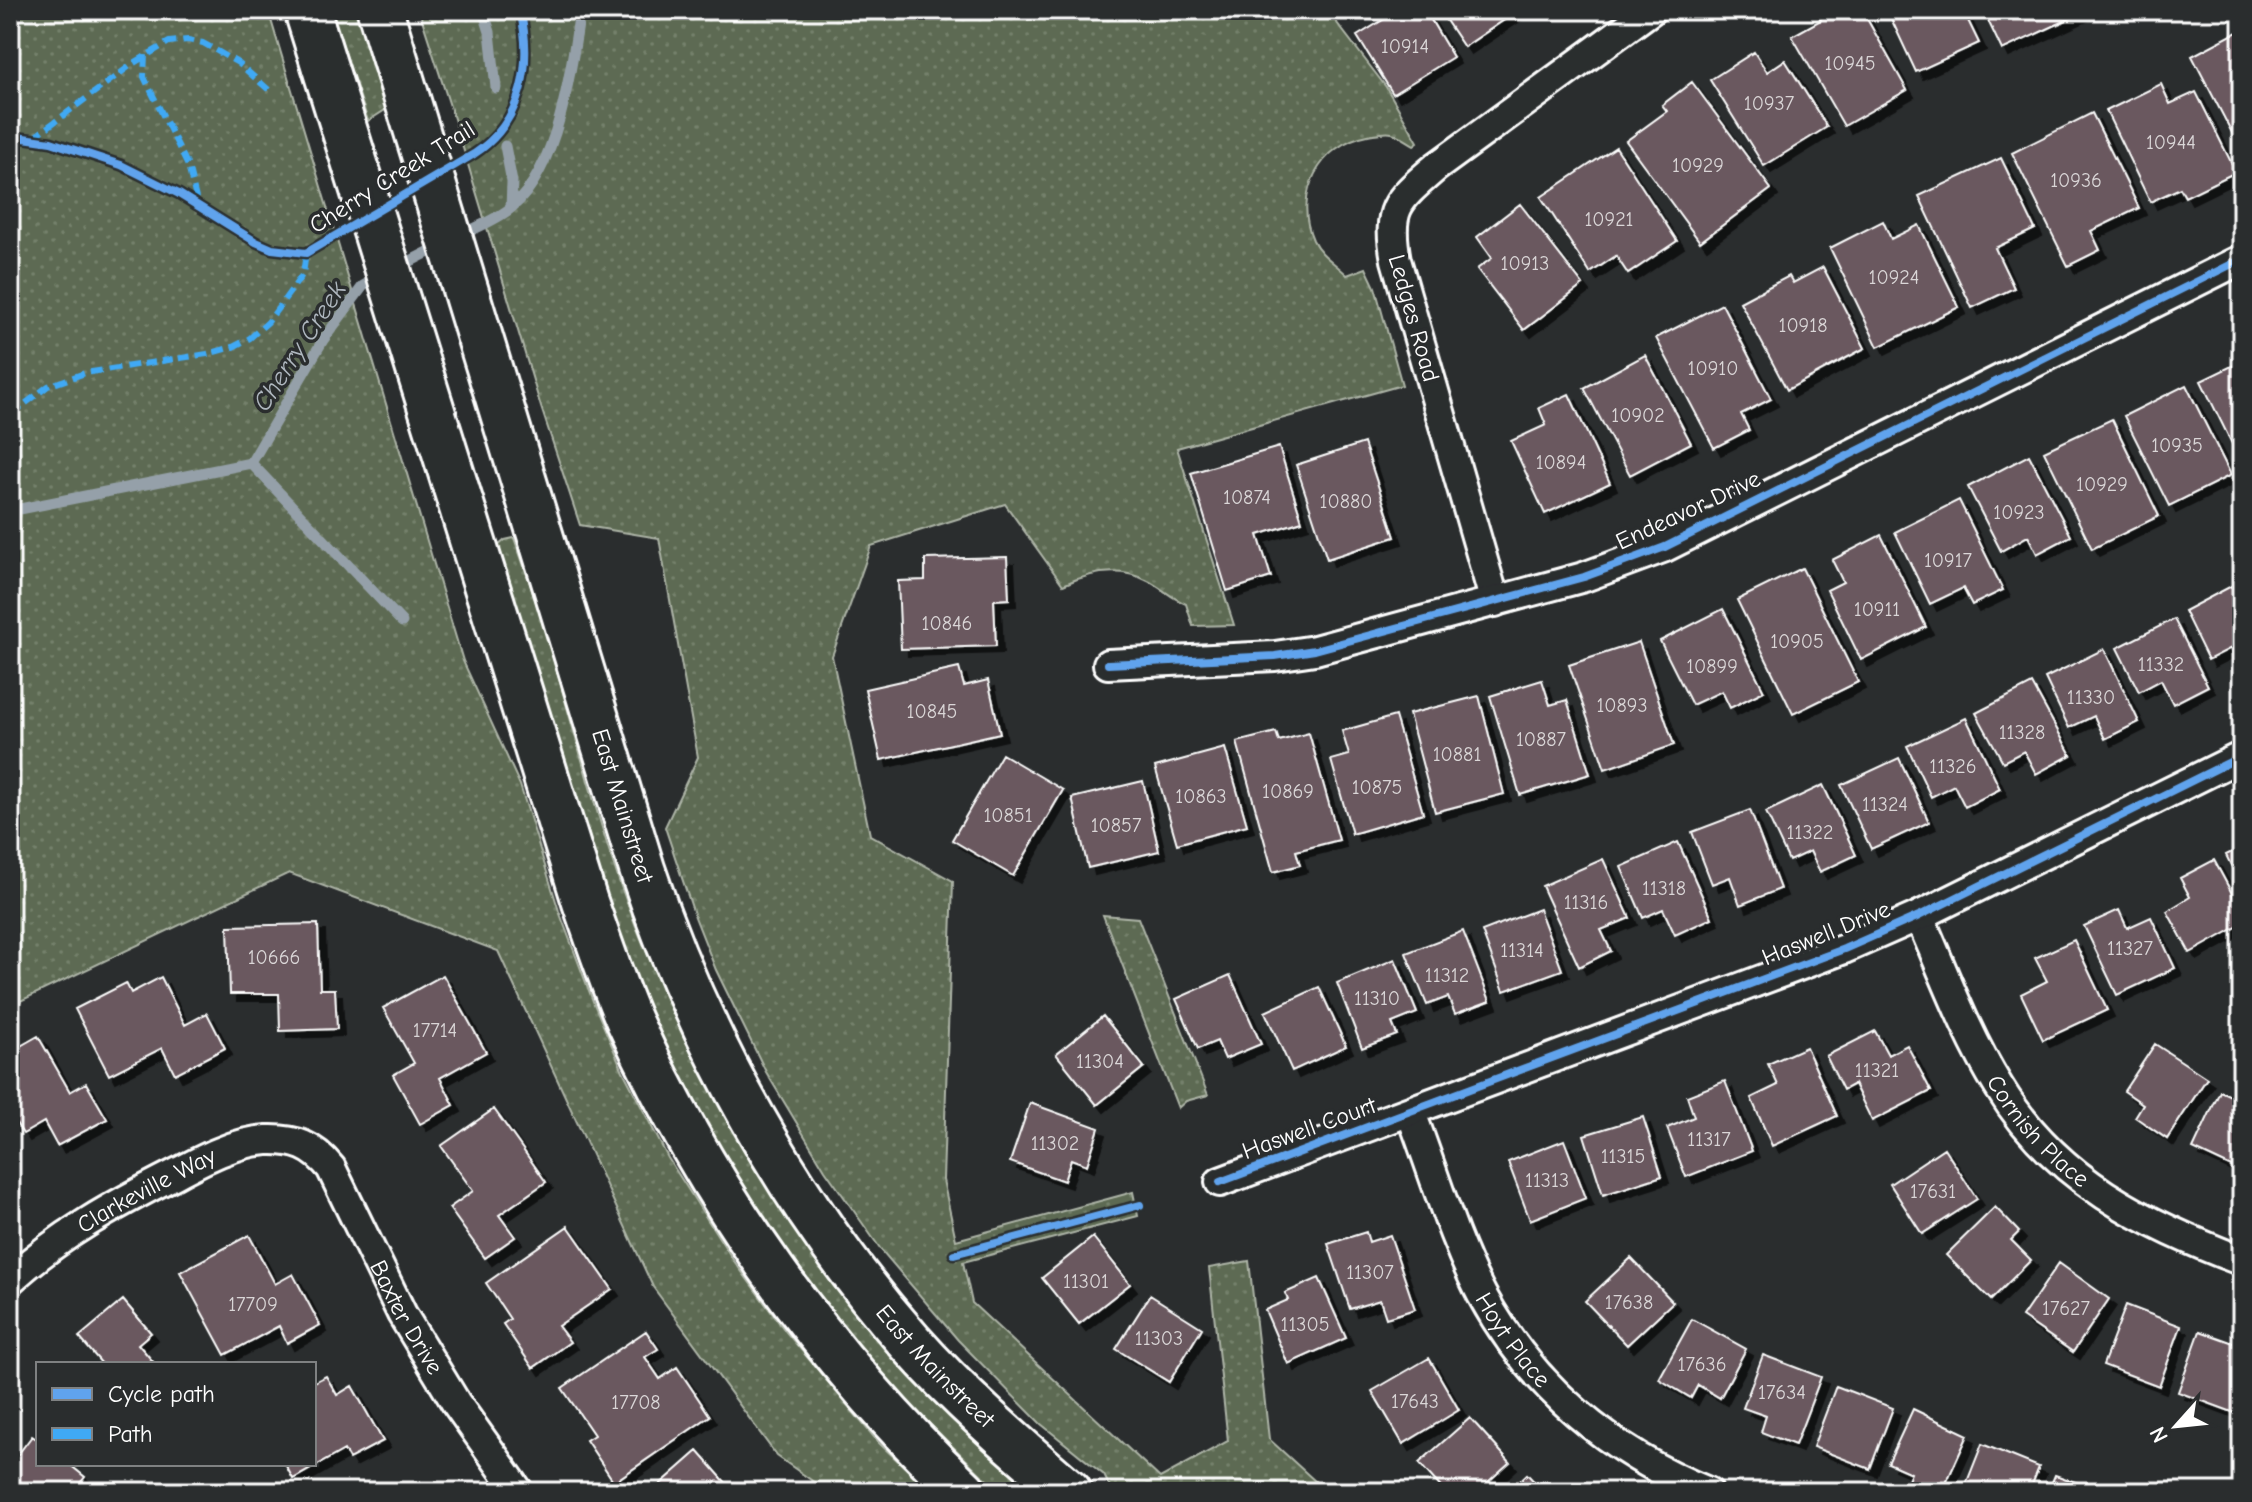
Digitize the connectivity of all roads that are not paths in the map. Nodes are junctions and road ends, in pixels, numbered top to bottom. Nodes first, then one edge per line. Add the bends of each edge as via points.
1 (307, 10) edge
2 (380, 10) edge
3 (1651, 10) edge
4 (2242, 259) edge
5 (1495, 602) junction
6 (1108, 664) dead end
7 (2242, 756) edge
8 (1919, 916) junction
9 (1411, 1113) junction
10 (301, 1144) joint
11 (1220, 1182) dead end
12 (2242, 1261) edge
13 (10, 1280) edge
14 (519, 1492) edge
15 (964, 1492) edge
16 (1069, 1492) edge
17 (1708, 1492) edge

1 - 15 main road via 599,944 629,1020 733,1214 774,1273 859,1382
2 - 16 main road, East Mainstreet via 659,922 707,1030 741,1095 841,1254 911,1343
3 - 5 street, Ledges Road via 1436,167 1394,210 1396,260
4 - 5 street, Endeavor Drive via 1665,547
5 - 6 street, Endeavor Drive via 1315,650
7 - 8 street, Haswell Drive
8 - 9 street, Haswell Drive via 1785,973
8 - 12 street, Cornish Place via 1999,1088 2045,1146 2133,1214
9 - 11 street, Haswell Court
9 - 17 street, Hoyt Place via 1467,1263 1518,1353 1594,1430 1659,1471
10 - 13 street, Clarkeville Way via 243,1144 189,1166 74,1230
10 - 14 street, Baxter Drive via 317,1151 331,1168 402,1314

